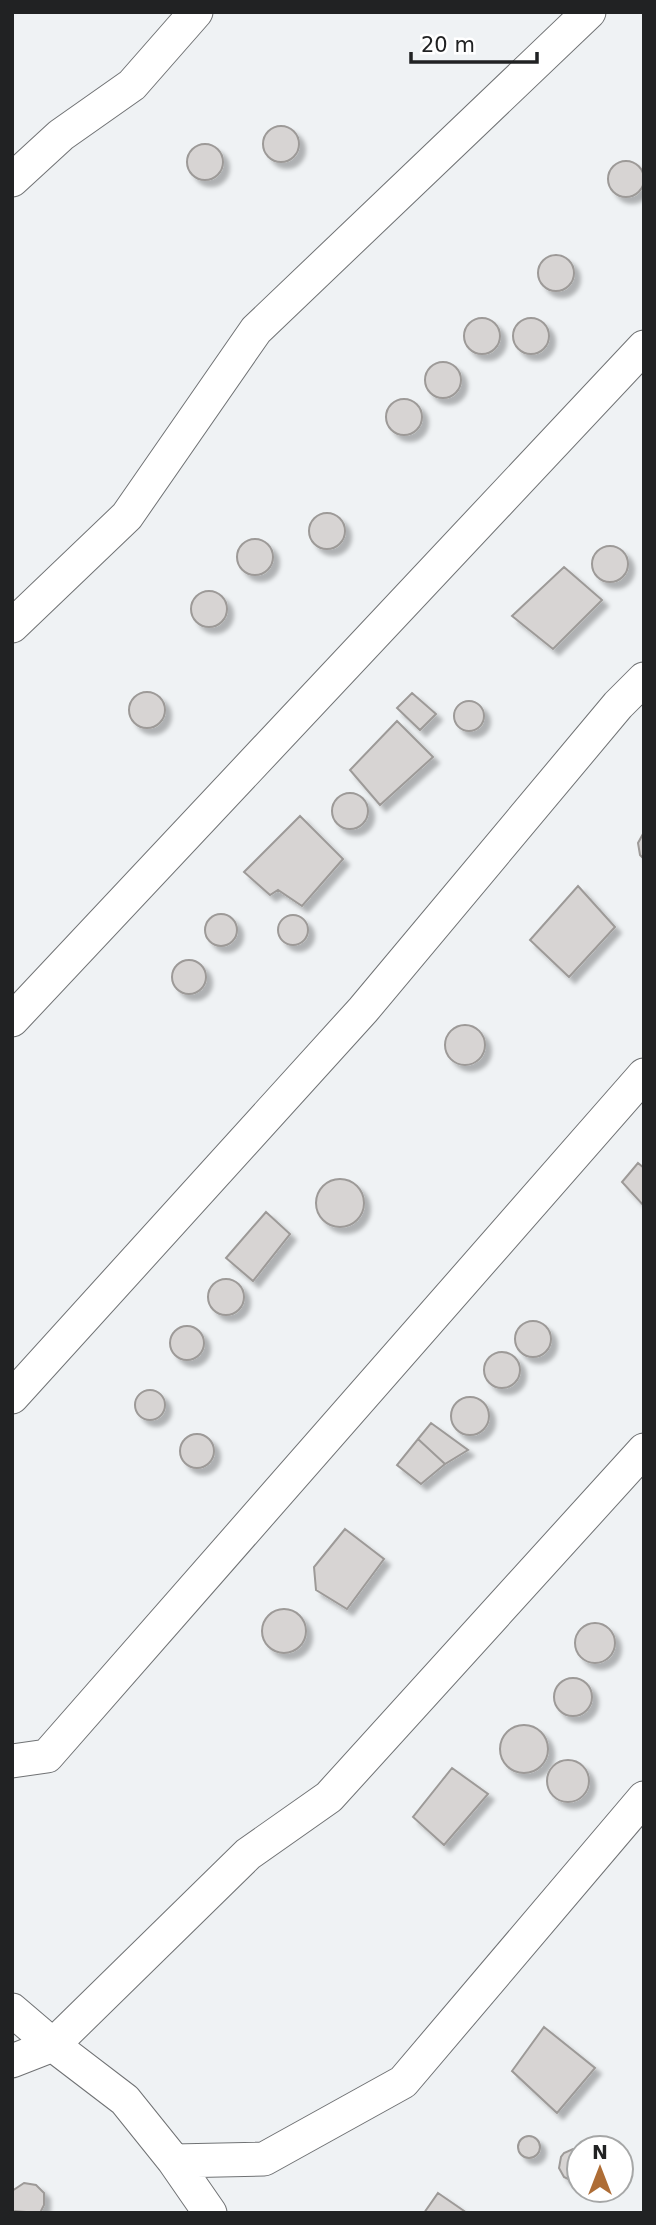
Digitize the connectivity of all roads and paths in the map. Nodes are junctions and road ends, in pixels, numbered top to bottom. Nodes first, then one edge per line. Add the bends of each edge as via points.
1 (196, 12) edge
2 (589, 12) edge
3 (12, 180) edge
4 (644, 346) edge
5 (12, 626) edge
6 (644, 679) edge
7 (12, 1020) edge
8 (644, 1075) edge
9 (12, 1396) edge
10 (644, 1450) edge
11 (12, 1761) edge
12 (644, 1798) edge
13 (12, 2010) edge
14 (53, 2045) junction
15 (12, 2061) edge
16 (174, 2161) junction
17 (210, 2213) edge

1 - 3 street via 132,85 61,135
2 - 5 street via 256,330 127,516
4 - 7 street
6 - 9 street via 363,1010
8 - 11 street via 47,1756
10 - 14 street via 328,1797 248,1854
12 - 16 street via 403,2082 264,2159
13 - 14 street
14 - 15 street
14 - 16 street via 125,2100
16 - 17 street

